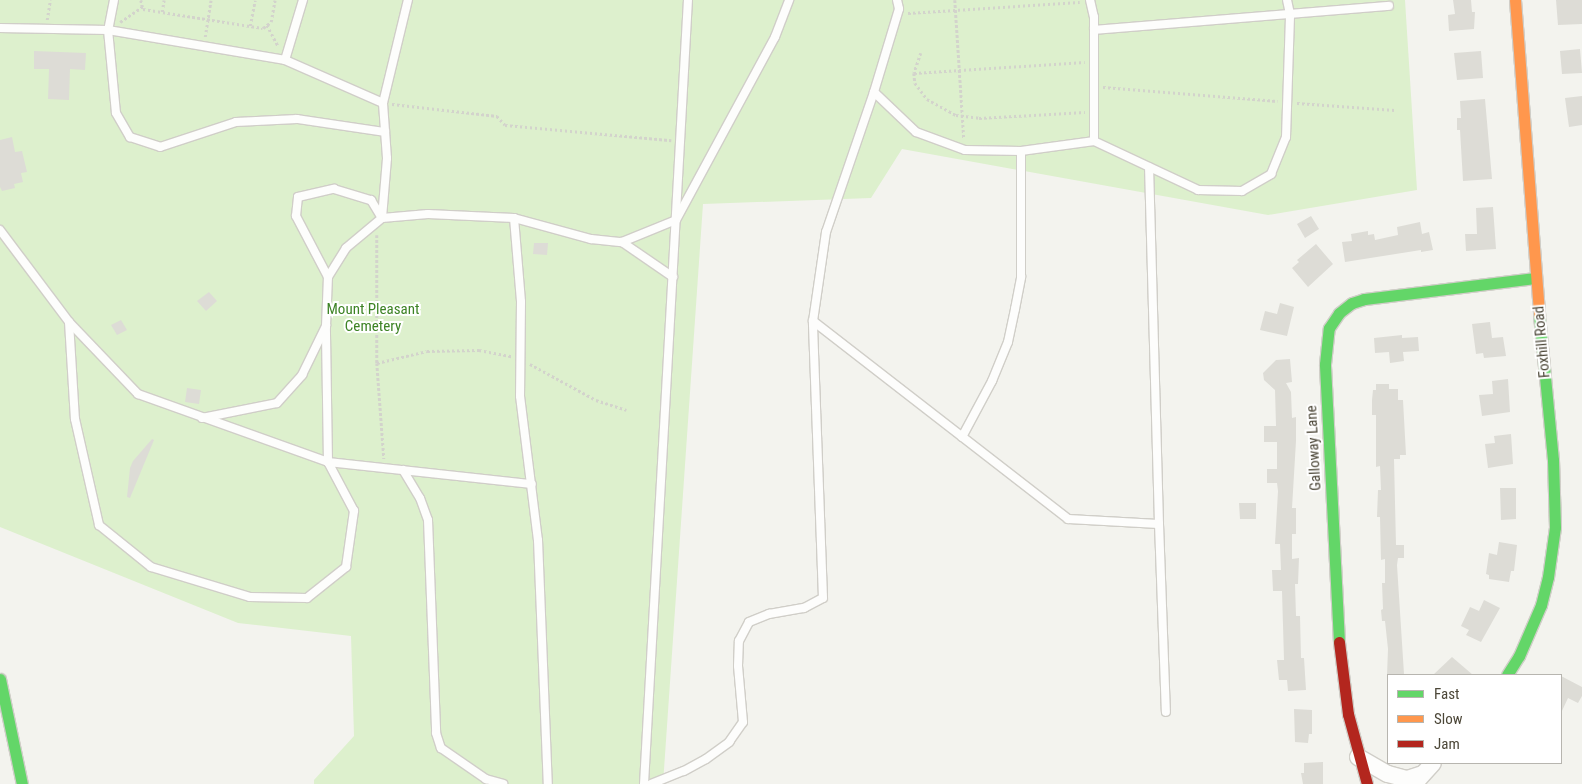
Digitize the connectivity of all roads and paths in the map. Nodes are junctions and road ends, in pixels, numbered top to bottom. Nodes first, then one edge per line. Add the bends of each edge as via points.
1 (50, 0) edge
2 (114, 0) edge
3 (141, 0) edge
4 (164, 0) edge
5 (210, 0) edge
6 (255, 0) edge
7 (275, 0) edge
8 (303, 0) edge
9 (408, 0) edge
10 (688, 0) edge
11 (789, 0) edge
12 (897, 0) edge
13 (955, 0) edge
14 (1287, 0) edge
15 (1515, 0) edge
16 (1090, 1) edge
17 (1389, 6) dead end
18 (142, 7) junction
19 (956, 10) junction
20 (162, 12) junction
21 (897, 14) junction
22 (1290, 14) junction
23 (208, 19) junction
24 (267, 25) junction
25 (250, 26) junction
26 (0, 28) edge
27 (45, 29) junction
28 (108, 30) junction
29 (1094, 30) junction
30 (203, 46) junction
31 (921, 53) dead end
32 (285, 60) junction
33 (1094, 61) junction
34 (960, 70) junction
35 (914, 74) junction
36 (1094, 86) junction
37 (874, 92) junction
38 (1287, 102) junction
39 (383, 103) junction
40 (1395, 110) dead end
41 (1094, 111) junction
42 (963, 116) junction
43 (385, 132) junction
44 (680, 141) junction
45 (1094, 141) junction
46 (965, 150) junction
47 (1021, 151) junction
48 (1149, 167) junction
49 (514, 218) junction
50 (380, 220) junction
51 (676, 220) junction
52 (0, 230) edge
53 (622, 242) junction
54 (328, 277) junction
55 (673, 277) junction
56 (1536, 278) junction
57 (813, 321) junction
58 (69, 322) junction
59 (326, 326) junction
60 (520, 359) junction
61 (377, 363) junction
62 (626, 410) dead end
63 (202, 418) junction
64 (962, 437) junction
65 (328, 462) junction
66 (384, 468) junction
67 (403, 470) junction
68 (532, 484) junction
69 (1159, 524) junction
70 (1508, 674) edge
71 (0, 679) edge
72 (1166, 712) dead end
73 (1358, 757) junction
74 (1423, 774) edge
75 (22, 784) edge
76 (503, 784) edge
77 (548, 784) edge
78 (644, 784) edge
79 (651, 784) edge
80 (1367, 784) edge

1 - 27 path
2 - 28 lane
3 - 18 path
4 - 20 path
5 - 23 path
6 - 25 path
7 - 24 path via 271,22
8 - 32 lane
9 - 39 lane
10 - 44 lane
11 - 51 lane via 775,37
12 - 21 lane
13 - 19 path
14 - 22 lane
15 - 56 street, Foxhill Road
16 - 19 path
16 - 29 lane
17 - 22 lane
18 - 20 path
18 - 28 path
19 - 21 path
19 - 34 path
20 - 23 path
21 - 37 lane
22 - 29 lane
22 - 38 lane
23 - 25 path
23 - 30 path
24 - 25 path via 263,28
24 - 32 path
26 - 27 lane
27 - 28 lane
28 - 30 lane
28 - 43 lane via 116,113 130,137 160,147 236,122 297,119
29 - 33 lane
30 - 32 lane
31 - 35 path
32 - 39 lane
33 - 34 path
33 - 36 lane
34 - 35 path
34 - 42 path
35 - 42 path via 915,83 927,99
36 - 38 path
36 - 41 lane
37 - 46 lane via 916,132
37 - 57 lane via 826,232
38 - 40 path
38 - 48 lane via 1286,137 1271,174 1242,191 1198,190
39 - 43 lane
39 - 44 path via 497,116 505,125
41 - 42 path via 979,118
41 - 45 lane
42 - 46 path
43 - 50 lane via 387,158
44 - 51 lane
45 - 47 lane
45 - 48 lane
46 - 47 lane
47 - 64 lane via 1021,278 1015,309 1008,342
48 - 69 lane
49 - 50 lane via 428,214
49 - 53 lane via 590,239
49 - 60 lane via 521,302
50 - 54 lane via 346,248
50 - 54 lane via 371,200 334,189 298,197 296,216
50 - 61 path
51 - 53 lane
51 - 55 lane
52 - 58 lane
53 - 55 lane
54 - 59 lane
55 - 78 lane
56 - 70 street, Foxhill Road via 1553,460 1555,527 1548,577 1540,605 1519,656
56 - 73 street, Galloway Lane via 1364,299 1339,313 1329,328 1325,364 1338,634 1348,714
57 - 64 lane
57 - 79 lane via 824,598 804,608 769,614 749,622 739,641 743,722 729,742 706,759
58 - 63 lane via 138,394
58 - 65 lane via 75,419 99,525 151,567 250,597 307,598 346,567 354,510
59 - 63 lane via 302,375 276,403
59 - 65 lane
60 - 61 path via 479,350 427,351
60 - 62 path via 596,400
60 - 68 lane via 520,396
61 - 66 path
63 - 65 lane
64 - 69 lane via 1068,519
65 - 66 lane
66 - 67 lane
67 - 68 lane
67 - 76 lane via 420,498 428,520 436,733 441,748 486,779
68 - 77 lane via 538,540
69 - 72 lane
71 - 75 street
73 - 74 street via 1388,774 1407,779
73 - 80 street, Galloway Lane

